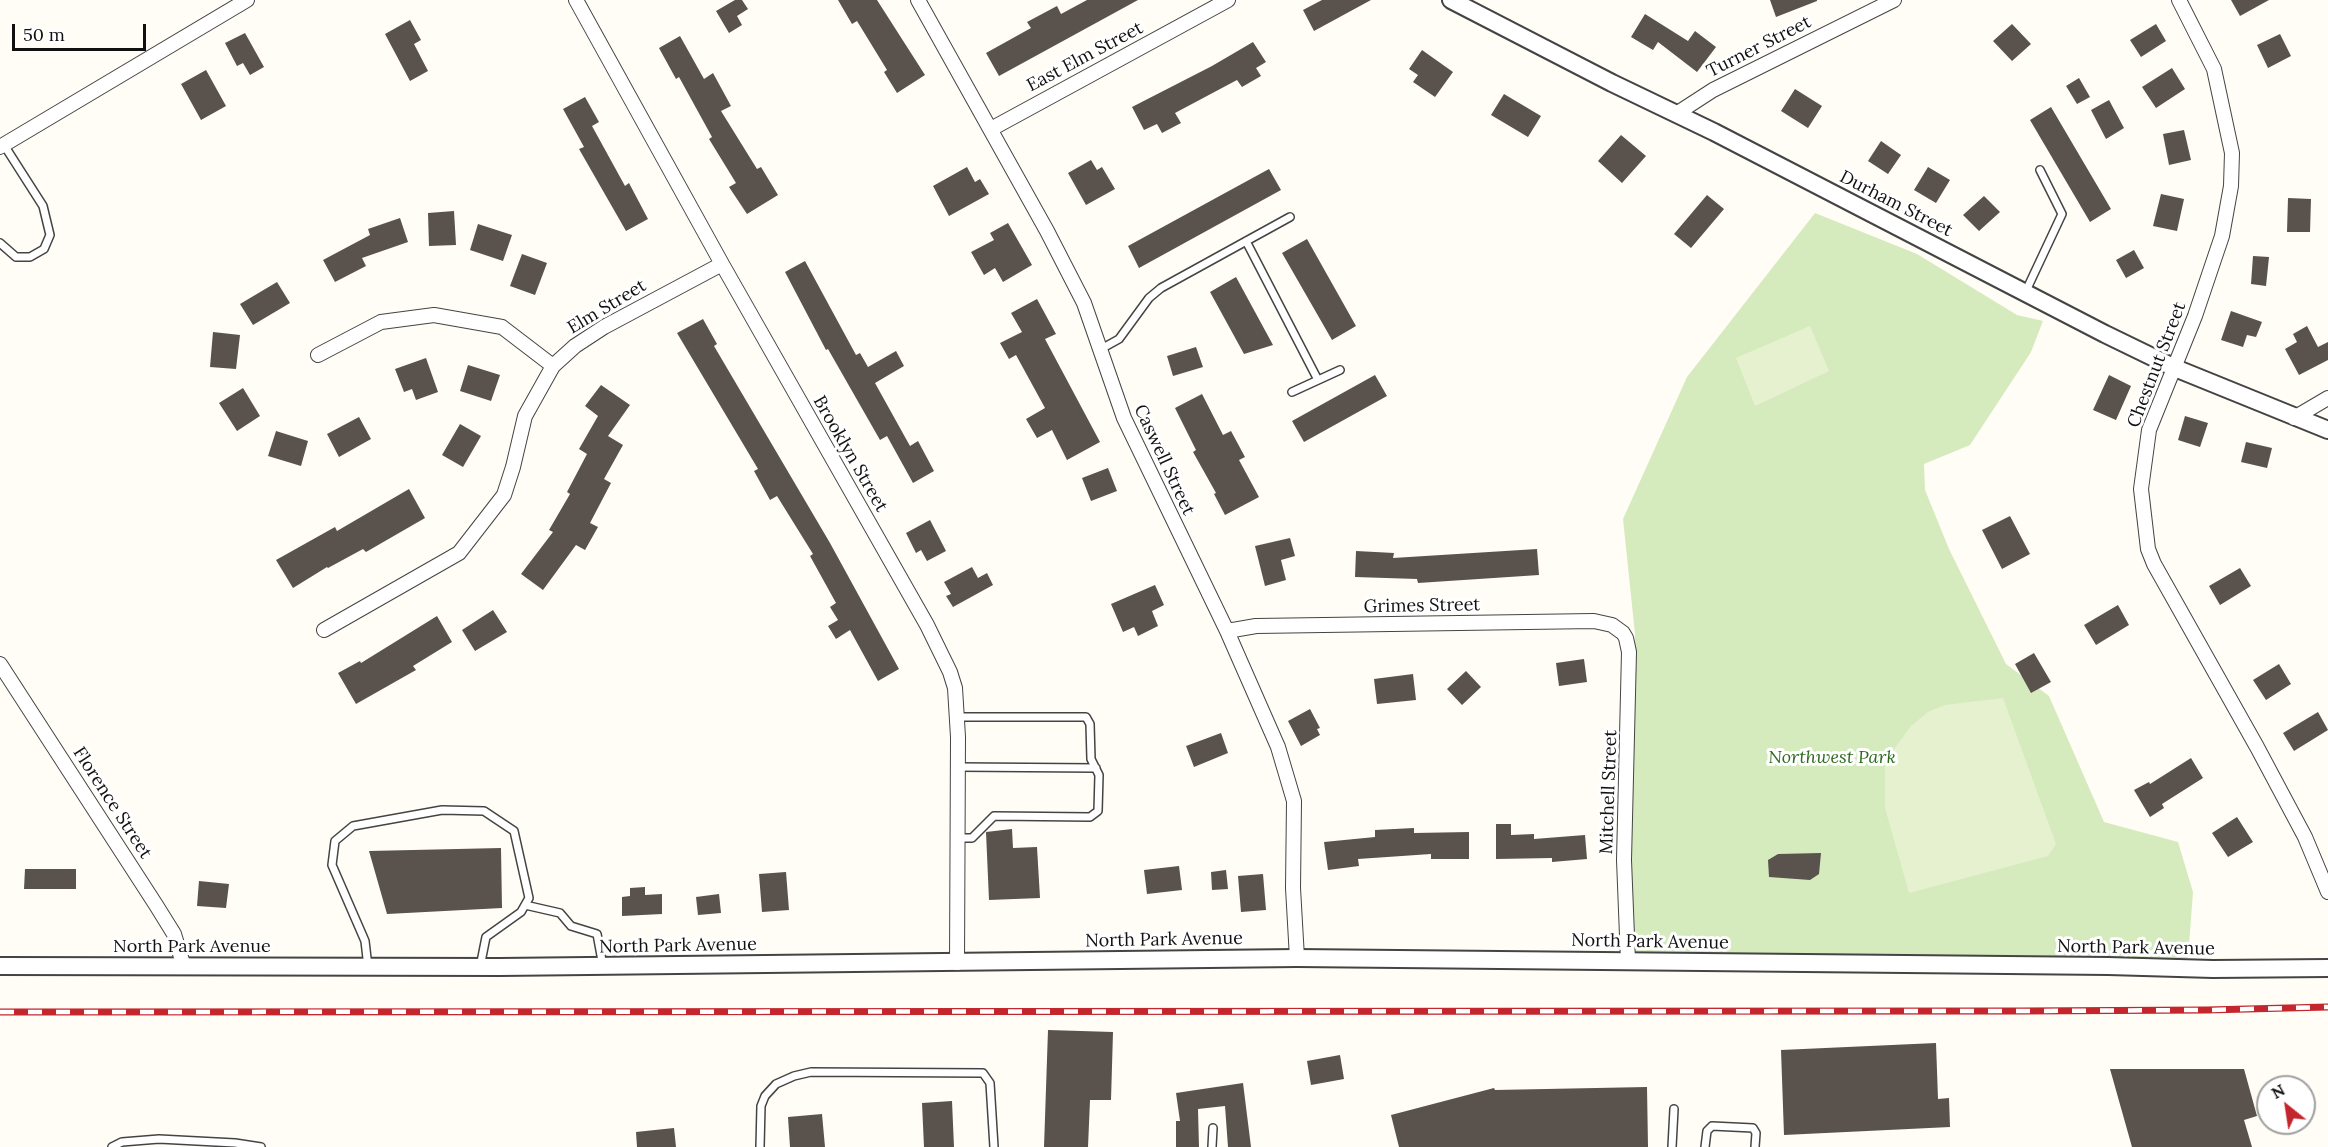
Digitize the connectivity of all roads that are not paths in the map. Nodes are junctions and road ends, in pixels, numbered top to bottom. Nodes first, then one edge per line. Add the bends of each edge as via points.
1 (247, 0) edge
2 (576, 0) edge
3 (918, 0) edge
4 (1228, 0) edge
5 (1451, 0) edge
6 (1894, 0) edge
7 (2179, 0) edge
8 (1676, 114) junction
9 (991, 129) junction
10 (2, 146) edge
11 (2040, 170) dead end
12 (1290, 217) dead end
13 (1246, 241) junction
14 (0, 243) edge
15 (722, 264) junction
16 (2025, 292) junction
17 (1101, 349) junction
18 (318, 355) dead end
19 (553, 366) junction
20 (2175, 368) junction
21 (1340, 370) dead end
22 (1318, 380) junction
23 (1292, 392) dead end
24 (2328, 398) edge
25 (2294, 418) junction
26 (2328, 430) edge
27 (1616, 628) joint
28 (324, 630) dead end
29 (1227, 631) junction
30 (0, 664) edge
31 (957, 717) junction
32 (958, 767) junction
33 (1096, 768) junction
34 (958, 838) junction
35 (2328, 892) edge
36 (525, 905) junction
37 (1297, 958) junction
38 (1628, 961) junction
39 (957, 963) junction
40 (0, 966) edge
41 (603, 966) junction
42 (184, 967) junction
43 (368, 967) junction
44 (480, 967) junction
45 (2328, 968) edge
46 (1674, 1109) dead end
47 (1213, 1128) dead end
48 (112, 1147) edge
49 (261, 1147) edge
50 (760, 1147) edge
51 (994, 1147) edge
52 (1212, 1147) edge
53 (1672, 1147) edge
54 (1706, 1147) edge
55 (1755, 1147) edge

1 - 10 street
2 - 15 street, Brooklyn Street
3 - 9 street, Caswell Street
4 - 9 street, East Elm Street
5 - 8 street, Durham Street
6 - 8 street, Turner Street via 1713,90
7 - 20 street, Chestnut Street via 2214,69 2232,153 2222,236
8 - 16 street, Durham Street
9 - 17 street, Caswell Street via 1084,303
10 - 14 lane via 43,206 50,235 44,249 30,257 16,257
11 - 16 lane via 2062,214
12 - 13 lane
13 - 17 lane via 1161,288 1119,339
13 - 22 lane
15 - 19 street, Elm Street via 604,327
15 - 31 street, Brooklyn Street via 927,625 950,672
16 - 20 street, Durham Street
17 - 29 street, Caswell Street via 1124,418
18 - 19 street via 381,321 434,315 502,327
19 - 28 street, Elm Street via 525,416 504,495 459,553
20 - 25 street, Durham Street
20 - 35 street, Chestnut Street via 2149,430 2141,489 2148,549 2294,817
21 - 22 lane
22 - 23 lane
24 - 25 street
25 - 26 street, Durham Street
27 - 29 street, Grimes Street via 1594,621 1256,626
27 - 38 street, Mitchell Street via 1626,638 1629,652 1624,860
29 - 37 street, Caswell Street via 1278,747 1294,801
30 - 42 street, Florence Street via 174,934
31 - 32 street, Brooklyn Street
31 - 33 lane via 1086,717 1090,724 1091,759
32 - 33 lane
32 - 34 street, Brooklyn Street
33 - 34 lane via 1098,811 1090,817 994,816 972,838
34 - 39 street, Brooklyn Street
36 - 41 lane via 560,913 571,926 597,934
36 - 43 lane via 530,898 514,831 484,811 442,810 353,826 336,841 332,865 365,941
36 - 44 lane via 486,937
37 - 38 street, North Park Avenue
37 - 39 street, North Park Avenue
38 - 45 street, North Park Avenue
39 - 41 street, North Park Avenue
40 - 42 street, North Park Avenue
41 - 44 street, North Park Avenue
42 - 43 street, North Park Avenue
43 - 44 street, North Park Avenue
46 - 53 lane
47 - 52 lane
48 - 49 lane via 122,1142 159,1139
50 - 51 lane via 761,1106 765,1096 776,1084 811,1072 983,1073 990,1083
54 - 55 lane via 1707,1131 1712,1126 1753,1128

